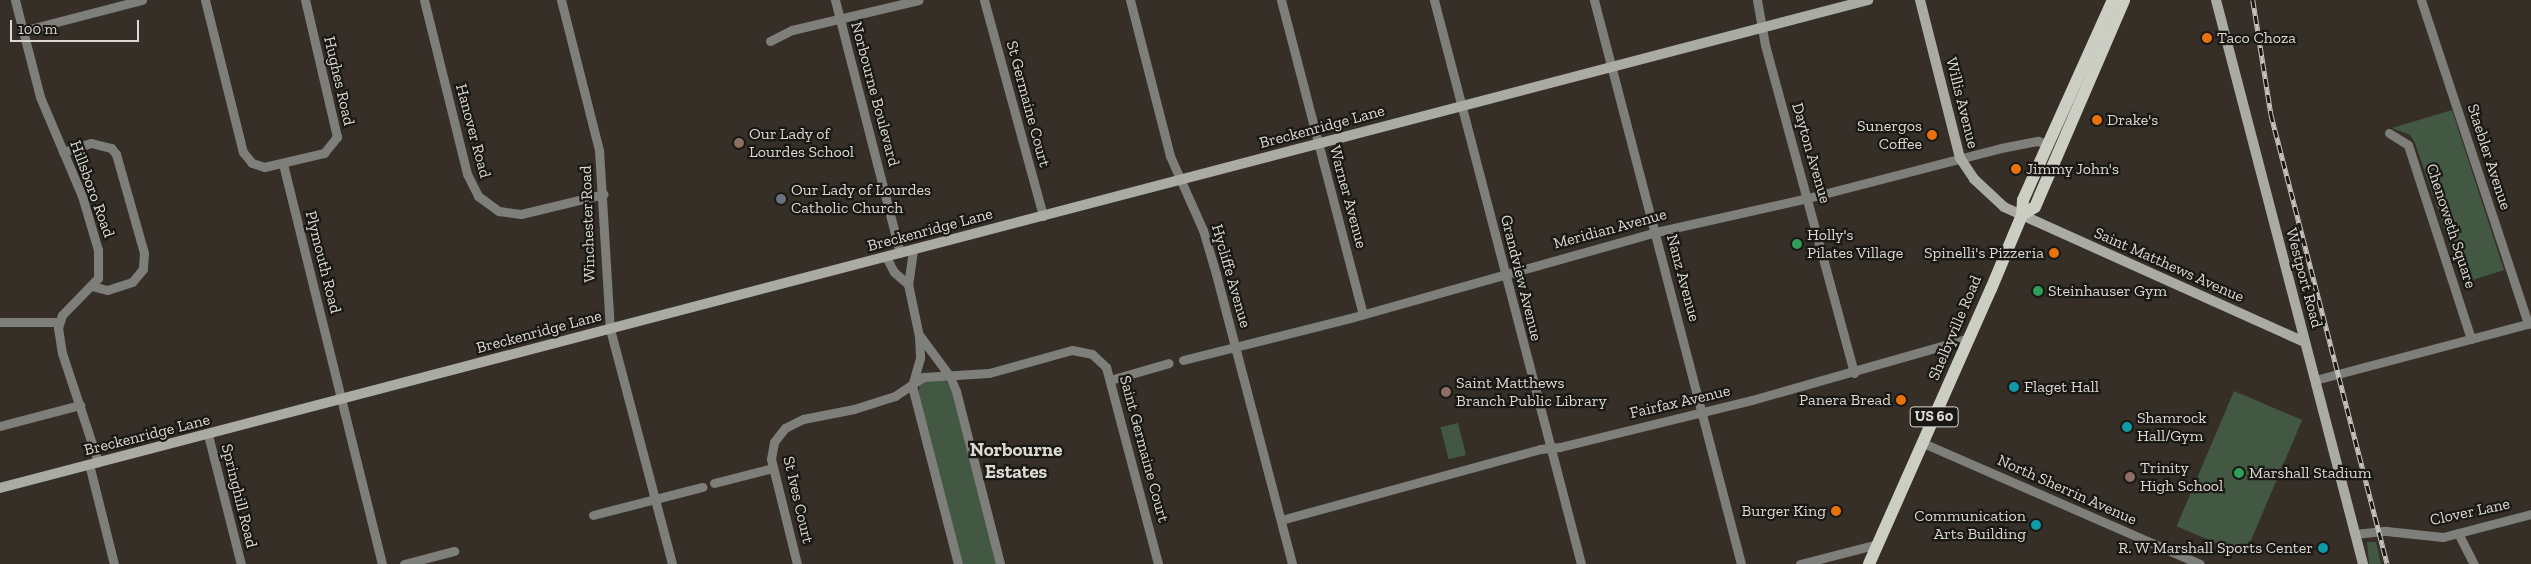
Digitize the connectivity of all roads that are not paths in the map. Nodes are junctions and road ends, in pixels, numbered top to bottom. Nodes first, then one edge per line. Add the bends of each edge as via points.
1 (15, 0) edge
2 (142, 0) edge
3 (205, 0) edge
4 (304, 0) edge
5 (424, 0) edge
6 (561, 0) edge
7 (835, 0) edge
8 (920, 0) edge
9 (984, 0) edge
10 (1130, 0) edge
11 (1280, 0) edge
12 (1434, 0) edge
13 (1594, 0) edge
14 (1757, 0) edge
15 (1868, 0) edge
16 (1920, 0) edge
17 (2113, 0) edge
18 (2124, 0) edge
19 (2216, 0) edge
20 (2421, 0) edge
21 (840, 19) junction
22 (1762, 28) junction
23 (22, 31) junction
24 (770, 41) dead end
25 (1612, 67) junction
26 (1462, 106) junction
27 (2389, 133) dead end
28 (1319, 144) junction
29 (2048, 145) junction
30 (64, 152) junction
31 (1960, 158) junction
32 (283, 164) junction
33 (1181, 180) junction
34 (604, 194) junction
35 (1808, 198) junction
36 (2022, 215) junction
37 (1043, 216) junction
38 (1656, 232) junction
39 (913, 250) junction
40 (900, 253) junction
41 (886, 256) junction
42 (1505, 274) junction
43 (908, 284) junction
44 (92, 286) junction
45 (1363, 314) junction
46 (0, 322) edge
47 (59, 322) junction
48 (2530, 324) edge
49 (610, 329) junction
50 (919, 336) junction
51 (1969, 338) junction
52 (2471, 339) junction
53 (2305, 342) junction
54 (1236, 348) junction
55 (1183, 360) dead end
56 (1169, 363) dead end
57 (1854, 372) junction
58 (949, 374) junction
59 (1110, 380) junction
60 (2315, 380) junction
61 (912, 386) junction
62 (340, 400) junction
63 (80, 405) junction
64 (1702, 412) junction
65 (0, 426) edge
66 (208, 435) junction
67 (1923, 443) junction
68 (1550, 448) junction
69 (94, 463) junction
70 (774, 468) junction
71 (714, 483) dead end
72 (702, 487) dead end
73 (0, 488) edge
74 (655, 500) junction
75 (2531, 514) edge
76 (593, 515) dead end
77 (1281, 520) junction
78 (2458, 533) junction
79 (2355, 534) junction
80 (1878, 544) junction
81 (454, 551) dead end
82 (114, 564) edge
83 (241, 564) edge
84 (382, 564) edge
85 (404, 564) edge
86 (672, 564) edge
87 (797, 564) edge
88 (958, 564) edge
89 (1000, 564) edge
90 (1158, 564) edge
91 (1292, 564) edge
92 (1581, 564) edge
93 (1741, 564) edge
94 (1800, 564) edge
95 (1870, 564) edge
96 (2200, 564) edge
97 (2363, 564) edge
98 (2474, 564) edge

1 - 23 street, Hillsboro Road
2 - 23 street
3 - 32 street via 243,152 256,166
4 - 32 street, Hughes Road via 337,137 324,152
5 - 34 street, Hanover Road via 467,174 478,196 499,211 521,214
6 - 34 street, Winchester Road via 599,150
7 - 21 street, Norbourne Boulevard
8 - 21 street
9 - 37 street, St Germaine Court
10 - 33 street, Hycliffe Avenue via 1170,156
11 - 28 street, Warner Avenue
12 - 26 street, Grandview Avenue
13 - 25 street, Nanz Avenue
14 - 22 street, Dayton Avenue
15 - 22 main road, Breckenridge Lane
16 - 31 main road, Willis Avenue
17 - 29 main road, Shelbyville Road
18 - 36 main road, Shelbyville Road via 2035,207
19 - 53 main road, Westport Road
20 - 48 street, Staebler Avenue
21 - 24 street via 792,30
21 - 40 street, Norbourne Boulevard
22 - 25 main road, Breckenridge Lane
22 - 35 street, Dayton Avenue
23 - 30 street, Hillsboro Road via 40,97
25 - 26 main road, Breckenridge Lane
25 - 38 street, Nanz Avenue
26 - 28 main road, Breckenridge Lane
26 - 42 street, Grandview Avenue
27 - 52 street, Chenoweth Square via 2408,145
28 - 33 main road, Breckenridge Lane
28 - 45 street, Warner Avenue
29 - 31 street, Meridian Avenue via 2038,141
29 - 36 main road, Shelbyville Road via 2023,200
30 - 44 street, Hillsboro Road via 82,196 98,250 100,271
30 - 44 street via 91,143 111,148 116,154 144,253 143,269 132,282 107,290
31 - 35 street, Meridian Avenue
31 - 36 main road, Willis Avenue via 1974,179 2004,207
32 - 62 street, Plymouth Road
33 - 37 main road, Breckenridge Lane
33 - 54 street, Hycliffe Avenue via 1206,238
34 - 49 street, Winchester Road
35 - 38 street, Meridian Avenue
35 - 57 street, Dayton Avenue
36 - 51 main road, Shelbyville Road / US 60
36 - 53 main road, Saint Matthews Avenue
37 - 39 main road, Breckenridge Lane
38 - 42 street, Meridian Avenue
38 - 64 street, Nanz Avenue
39 - 40 main road, Breckenridge Lane
39 - 43 street
40 - 41 main road, Breckenridge Lane
41 - 43 street via 894,272
41 - 49 main road, Breckenridge Lane
42 - 45 street, Meridian Avenue
42 - 68 street, Grandview Avenue
43 - 50 street
44 - 47 street, Hillsboro Road via 67,309
45 - 54 street, Meridian Avenue
46 - 47 street
47 - 63 street via 62,353
48 - 52 street
49 - 62 main road, Breckenridge Lane
49 - 74 street, Winchester Road
50 - 58 street
50 - 61 street via 920,358
51 - 57 street, Fairfax Avenue
51 - 67 main road, Shelbyville Road / US 60
52 - 60 street
53 - 60 main road, Westport Road
54 - 55 street, Meridian Avenue
54 - 77 street, Hycliffe Avenue
56 - 59 street
57 - 64 street, Fairfax Avenue
58 - 59 street, Saint Germaine Court via 958,377 989,373 1056,352 1086,352 1103,363
58 - 61 street via 924,377
58 - 89 street
59 - 90 street, Saint Germaine Court
60 - 79 main road, Westport Road
61 - 70 street, St Ives Court via 881,401 792,423 780,432 774,442
61 - 88 street
62 - 66 main road, Breckenridge Lane
62 - 84 street, Plymouth Road
63 - 65 street
63 - 69 street
64 - 68 street, Fairfax Avenue
64 - 93 street, Nanz Avenue
66 - 69 main road, Breckenridge Lane
66 - 83 street, Springhill Road
67 - 80 main road, Shelbyville Road / US 60
67 - 96 street, North Sherrin Avenue
68 - 77 street, Fairfax Avenue
68 - 92 street, Grandview Avenue
69 - 73 main road, Breckenridge Lane
69 - 82 street
70 - 71 street
70 - 87 street, St Ives Court
72 - 74 street
74 - 76 street
74 - 86 street, Winchester Road
75 - 78 street, Clover Lane
77 - 91 street, Hycliffe Avenue
78 - 79 street, Clover Lane via 2431,538 2386,531
78 - 98 street
79 - 97 main road, Westport Road
80 - 94 street
80 - 95 main road, Shelbyville Road / US 60
81 - 85 street

